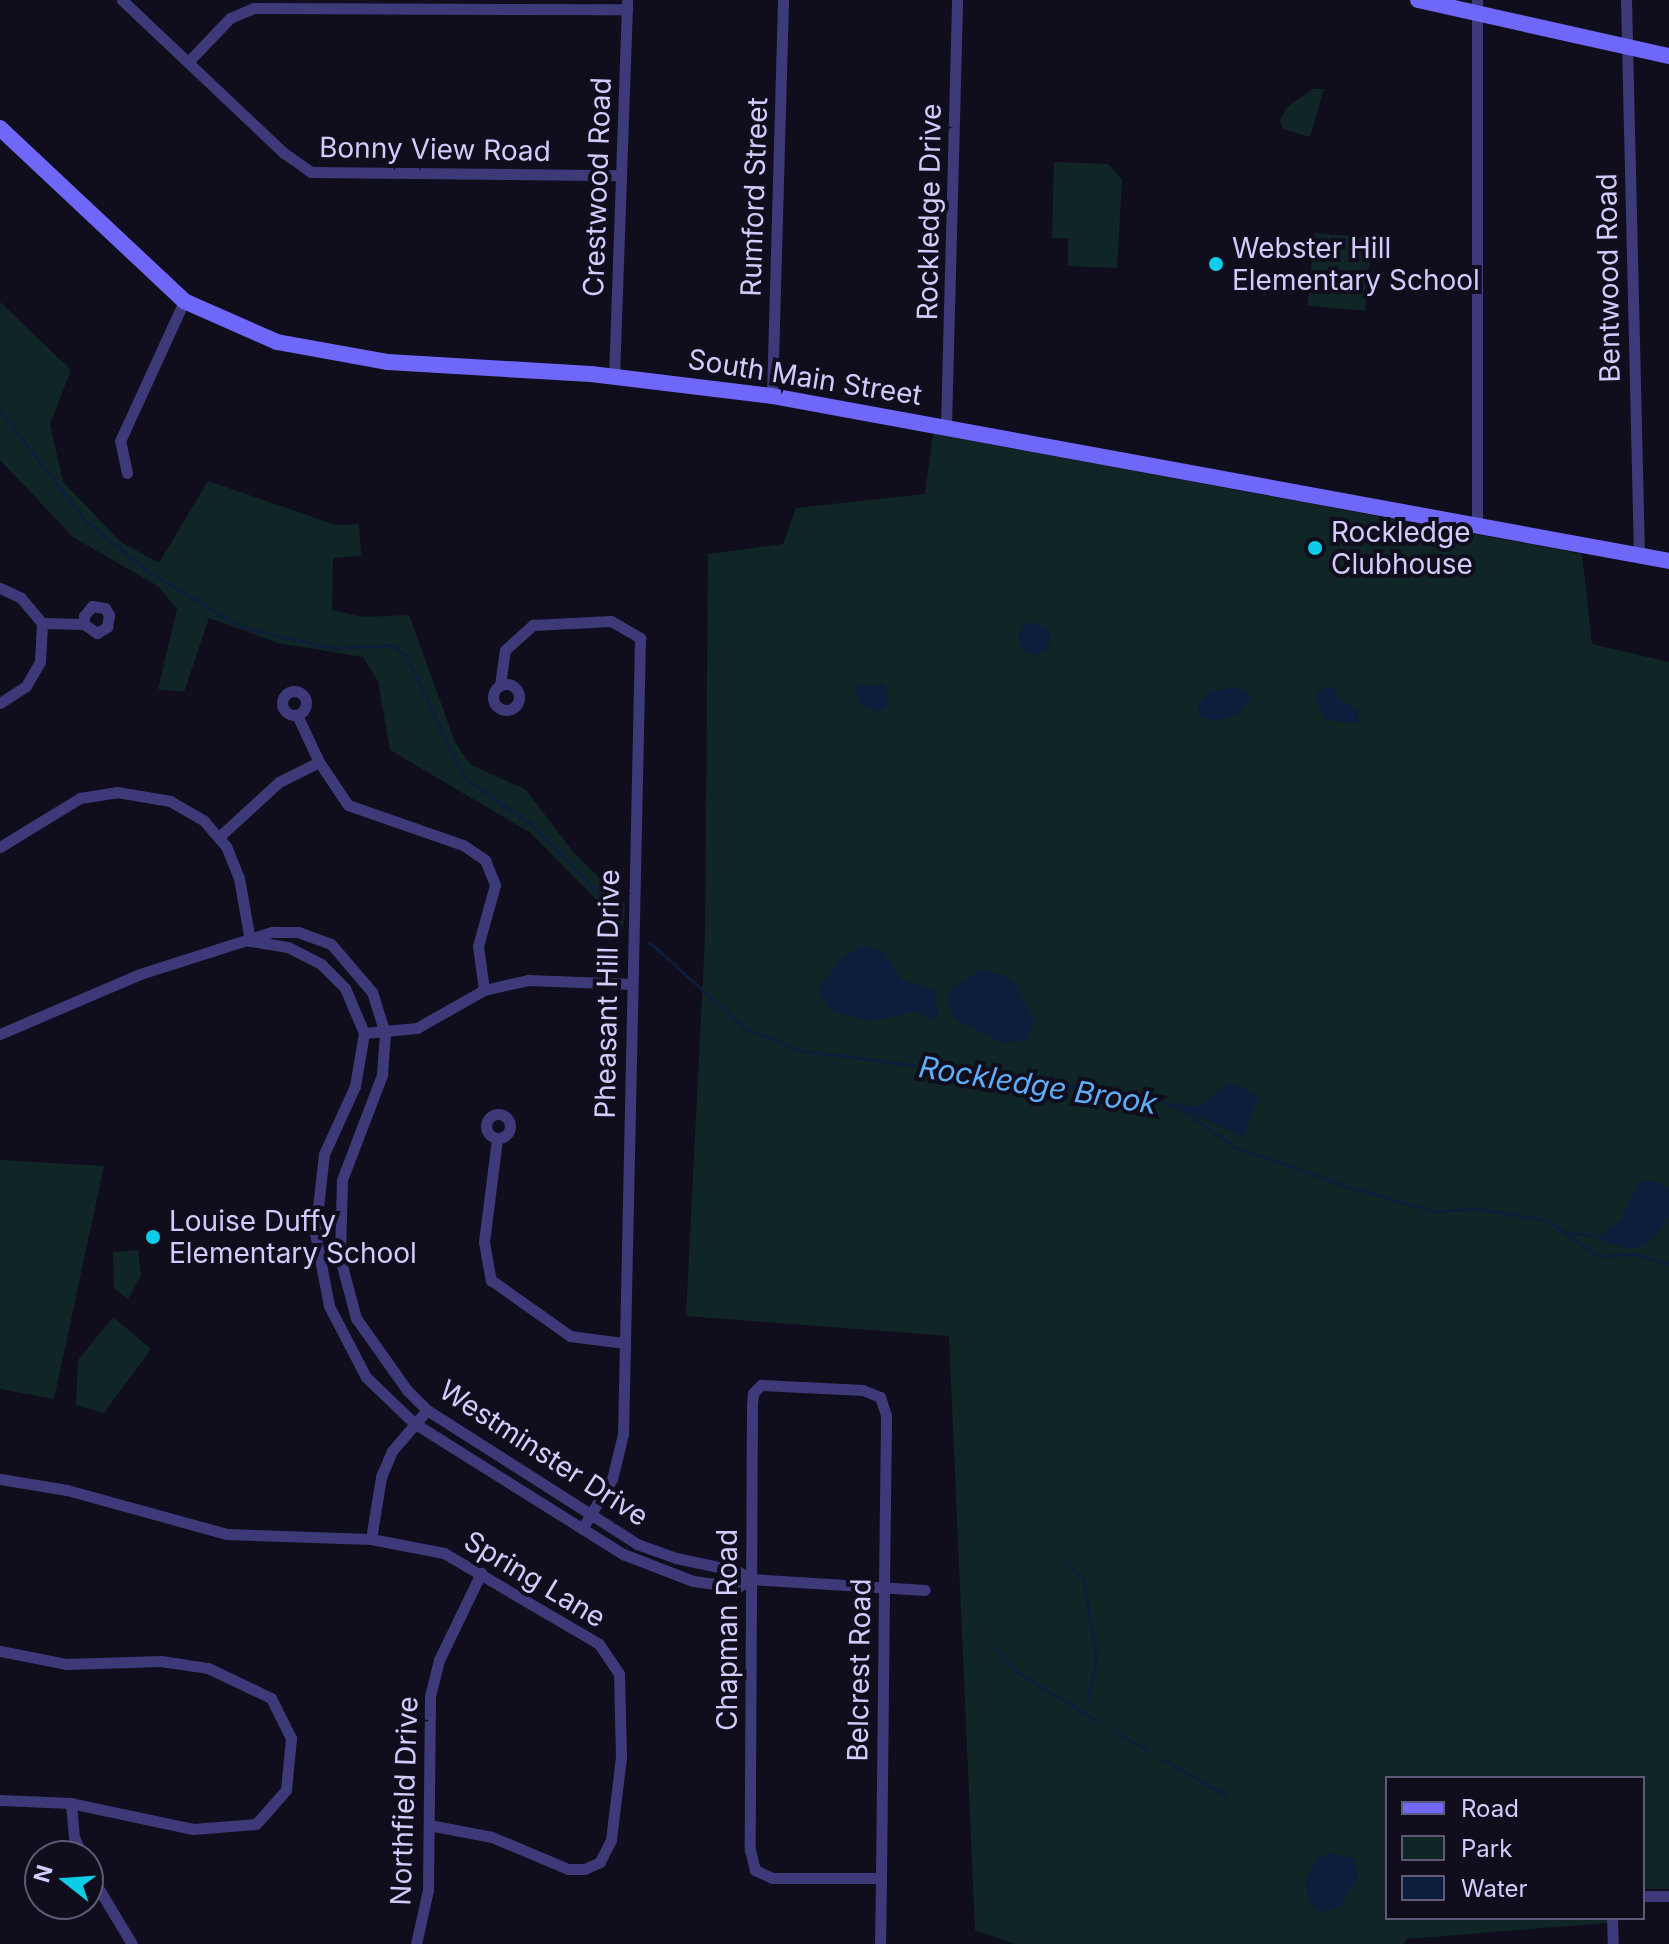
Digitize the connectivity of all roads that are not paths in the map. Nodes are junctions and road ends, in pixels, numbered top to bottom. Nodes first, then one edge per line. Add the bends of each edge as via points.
1 (122, 0) edge
2 (783, 0) edge
3 (957, 0) edge
4 (1418, 0) edge
5 (1626, 0) edge
6 (627, 4) edge
7 (1477, 7) edge
8 (1627, 46) junction
9 (1669, 56) edge
10 (188, 62) junction
11 (0, 128) edge
12 (621, 175) junction
13 (184, 301) junction
14 (614, 377) junction
15 (772, 396) junction
16 (946, 425) junction
17 (127, 473) dead end
18 (1477, 525) junction
19 (1639, 555) junction
20 (1669, 561) edge
21 (0, 588) edge
22 (42, 623) junction
23 (84, 624) dead end
24 (500, 685) dead end
25 (0, 703) edge
26 (297, 715) dead end
27 (319, 762) junction
28 (220, 836) junction
29 (0, 847) edge
30 (250, 941) junction
31 (632, 984) junction
32 (484, 990) junction
33 (364, 1033) junction
34 (385, 1033) junction
35 (0, 1034) edge
36 (497, 1139) dead end
37 (623, 1343) junction
38 (880, 1397) joint
39 (427, 1410) junction
40 (414, 1423) junction
41 (0, 1479) edge
42 (593, 1513) junction
43 (582, 1529) junction
44 (371, 1539) junction
45 (481, 1573) junction
46 (751, 1579) junction
47 (884, 1585) junction
48 (925, 1590) dead end
49 (0, 1651) edge
50 (0, 1800) edge
51 (71, 1803) junction
52 (429, 1825) junction
53 (75, 1840) edge
54 (881, 1878) junction
55 (1645, 1896) edge
56 (1669, 1896) edge
57 (104, 1898) edge
58 (1612, 1920) edge
59 (132, 1944) edge
60 (416, 1944) edge
61 (880, 1944) edge
62 (1613, 1944) edge

1 - 10 street, Bonny View Road
2 - 15 street, Rumford Street
3 - 16 street, Rockledge Drive
4 - 7 main road
5 - 8 street, Bentwood Road
6 - 10 street via 253,8 230,18
6 - 12 street, Crestwood Road
7 - 8 main road
7 - 18 street
8 - 9 main road
8 - 19 street, Bentwood Road
10 - 12 street, Bonny View Road via 298,165 319,174
11 - 13 main road, South Main Street
12 - 14 street, Crestwood Road
13 - 14 main road, South Main Street via 258,336 344,356
13 - 17 street via 120,441
14 - 15 main road, South Main Street
15 - 16 main road, South Main Street
16 - 18 main road, South Main Street
18 - 19 main road, South Main Street
19 - 20 main road, South Main Street
21 - 22 street via 21,598
22 - 23 street
22 - 25 street via 40,662 26,686
24 - 31 street, Pheasant Hill Drive via 505,650 533,625 611,621 640,638
26 - 27 street
27 - 28 street via 279,782
27 - 32 street via 337,793 356,809 463,845 485,860 495,885 478,946
28 - 29 street via 170,801 117,792 65,804
28 - 30 street via 239,878
30 - 33 street, Westminster Drive via 288,947 321,964 345,988
30 - 34 street, Westminster Drive via 285,930 331,944 368,985
30 - 35 street, Westminster Drive via 140,974
31 - 32 street via 528,980
31 - 37 street, Pheasant Hill Drive
32 - 34 street via 429,1024
33 - 34 street
33 - 40 street, Westminster Drive via 355,1086 334,1127 320,1174 316,1251 329,1306 349,1349 383,1398
34 - 39 street, Westminster Drive via 382,1075 342,1180 340,1258 345,1288 370,1344
36 - 37 street via 484,1242 491,1280 570,1336
37 - 42 street, Pheasant Hill Drive via 620,1459
38 - 46 street, Chapman Road via 863,1390 772,1384 753,1393
38 - 47 street, Belcrest Road via 886,1415
39 - 40 street
39 - 42 street, Westminster Drive
40 - 43 street, Westminster Drive
40 - 44 street via 381,1477
41 - 44 street, Spring Lane via 79,1493 227,1534
42 - 43 street, Pheasant Hill Drive
42 - 46 street, Westminster Drive via 637,1544
43 - 46 street, Westminster Drive via 623,1554 693,1581 738,1587
44 - 45 street, Spring Lane via 444,1553
45 - 52 street, Northfield Drive via 439,1660 430,1696
45 - 52 street, Spring Lane via 599,1644 616,1663 621,1757 611,1840 600,1862 568,1869 492,1837
46 - 47 street, Westminster Drive
46 - 54 street, Chapman Road via 750,1850 755,1870 772,1878
47 - 48 street, Westminster Drive
47 - 54 street, Belcrest Road
49 - 51 street via 66,1664 161,1661 208,1668 255,1686 284,1715 291,1738 286,1790 256,1824 193,1829
50 - 51 street
51 - 53 street
52 - 60 street, Northfield Drive via 428,1890
54 - 61 street, Belcrest Road
55 - 56 street
57 - 59 street
58 - 62 street

